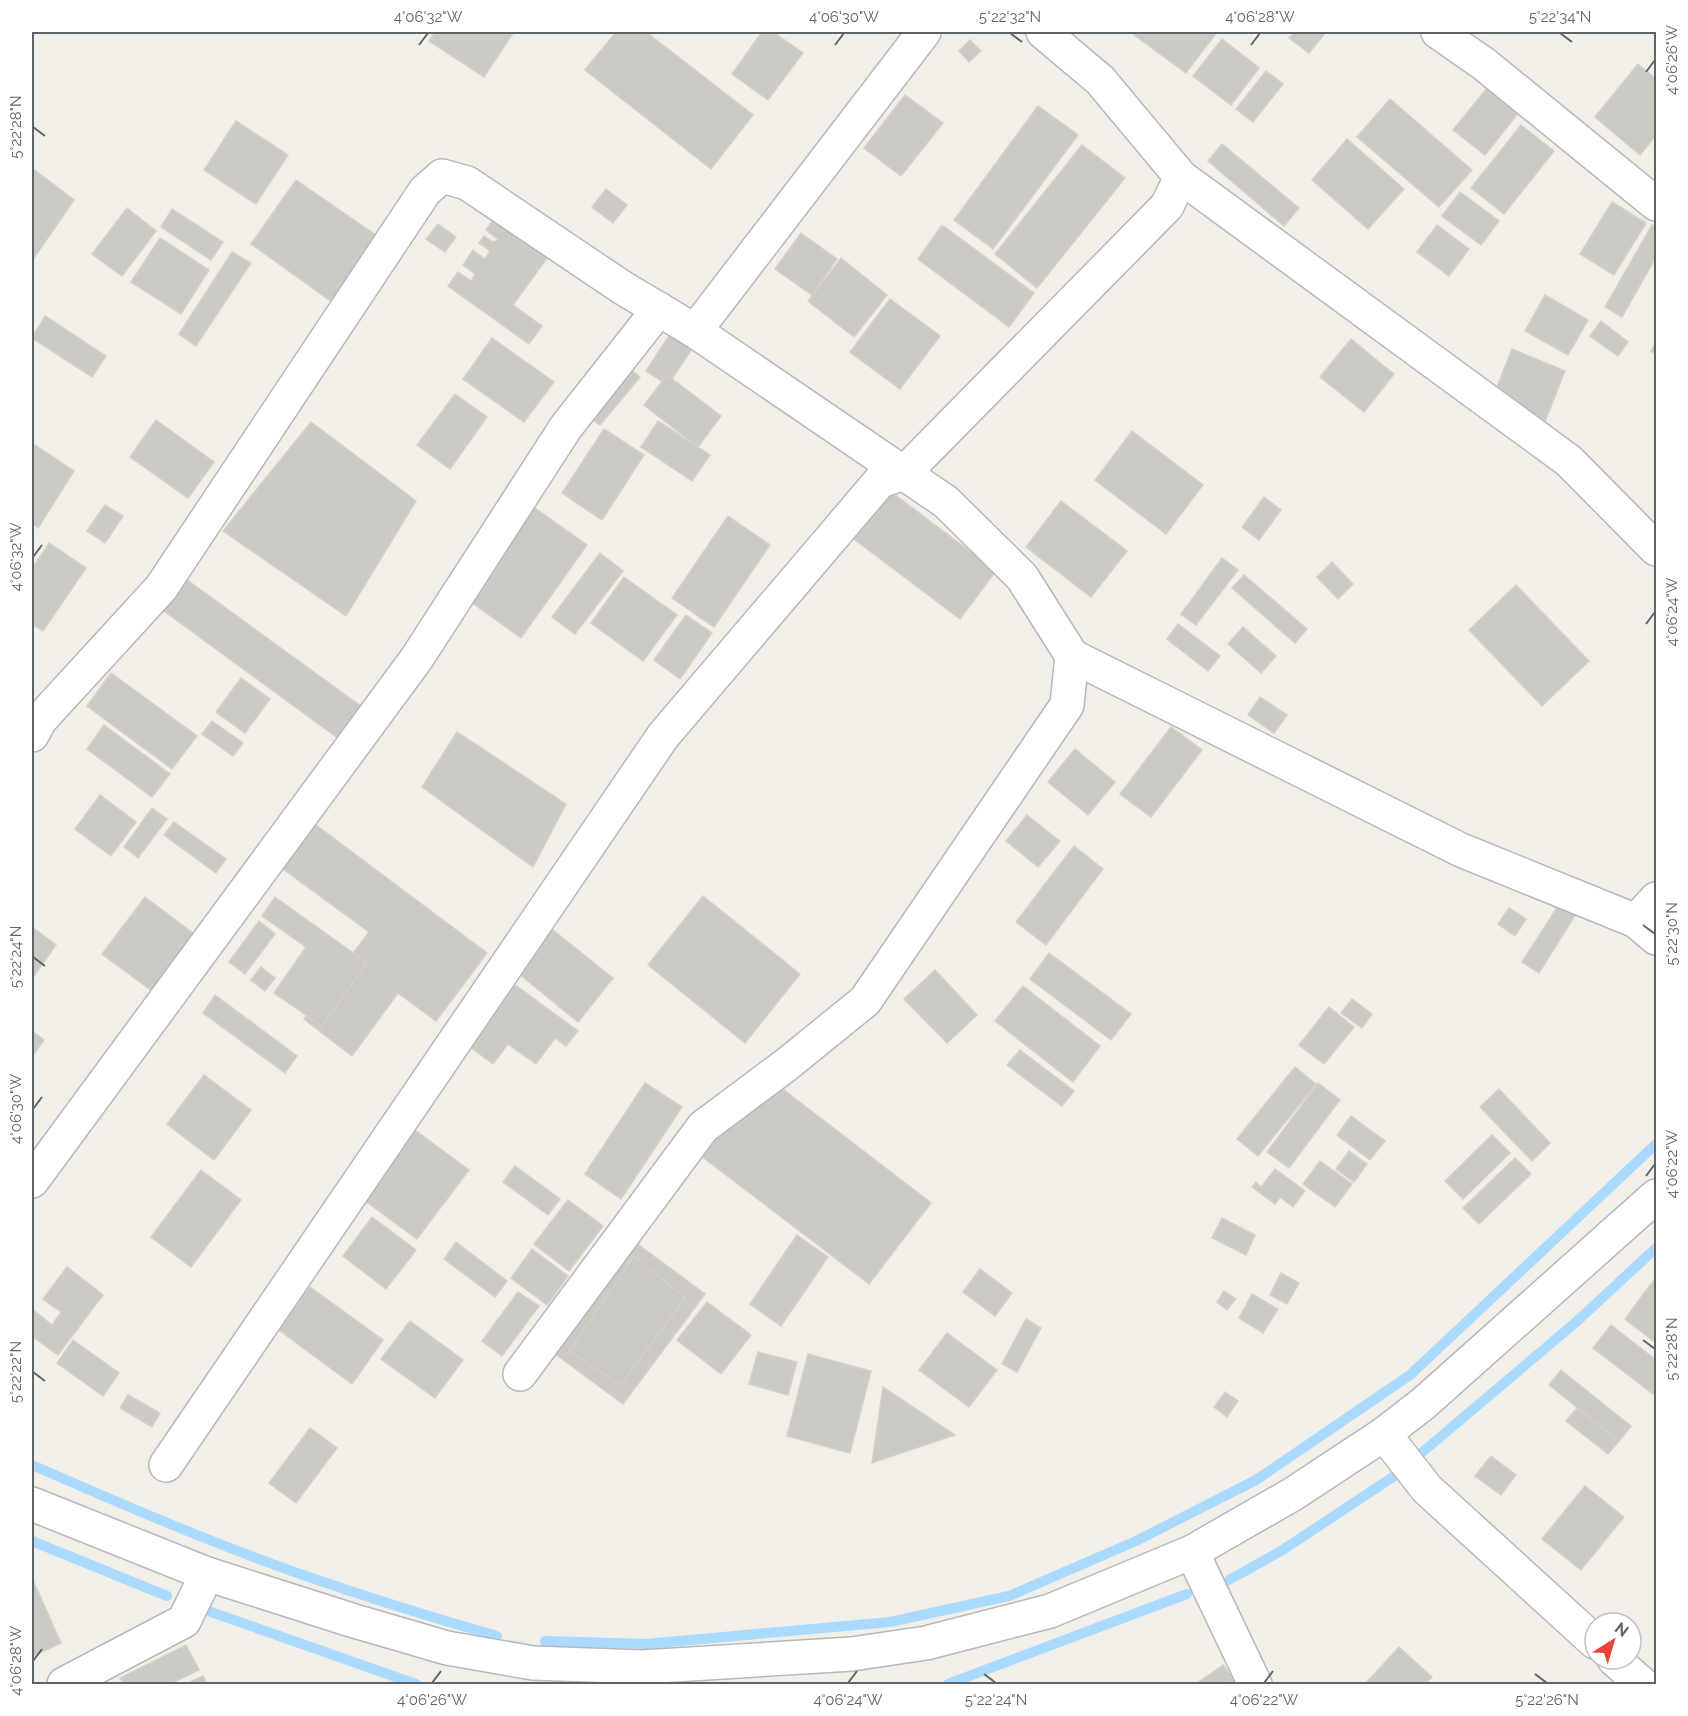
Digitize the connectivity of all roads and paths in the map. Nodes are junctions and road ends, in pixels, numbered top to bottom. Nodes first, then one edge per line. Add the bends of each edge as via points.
1 (924, 32) edge
2 (1043, 32) edge
3 (1437, 32) edge
4 (1181, 177) junction
5 (1656, 204) edge
6 (659, 309) junction
7 (695, 331) junction
8 (904, 473) junction
9 (1656, 549) edge
10 (1072, 656) junction
11 (32, 735) edge
12 (1650, 919) edge
13 (32, 1181) edge
14 (1656, 1196) edge
15 (520, 1374) dead end
16 (1384, 1434) junction
17 (166, 1465) dead end
18 (32, 1504) edge
19 (1192, 1552) junction
20 (207, 1574) junction
21 (1583, 1631) edge
22 (1627, 1671) edge
23 (98, 1677) edge
24 (64, 1684) edge
25 (1255, 1684) edge
26 (1642, 1684) edge

1 - 7 street
2 - 4 street via 1100,80
3 - 5 street via 1484,64
4 - 8 street via 1167,206
4 - 9 street via 1569,461
6 - 7 street
6 - 11 street via 467,183 442,176 425,191 161,588 40,720
6 - 13 street via 566,427 417,658
7 - 8 street
8 - 10 street via 946,502 1022,577
8 - 17 street via 880,481 663,736
10 - 12 street via 1461,850
10 - 15 street via 1067,705 865,1001 703,1127
14 - 16 street
16 - 19 street via 1293,1494
16 - 21 street via 1427,1489
18 - 20 street
19 - 20 street via 1050,1611 926,1643 852,1654 642,1667 533,1663 447,1648
19 - 25 street
20 - 23 street via 184,1621
22 - 26 street
23 - 24 street

